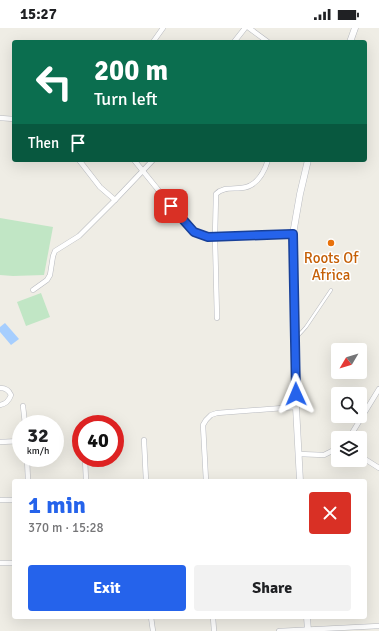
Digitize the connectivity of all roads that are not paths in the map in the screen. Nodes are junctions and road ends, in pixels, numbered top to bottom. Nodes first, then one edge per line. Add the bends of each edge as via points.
1 (163, 28) edge
2 (245, 28) edge
3 (249, 28) edge
4 (355, 28) edge
5 (154, 40) edge
6 (236, 40) edge
7 (265, 40) edge
8 (351, 40) edge
9 (0, 118) edge
10 (12, 119) edge
11 (81, 162) edge
12 (136, 162) edge
13 (151, 162) edge
14 (267, 162) edge
15 (308, 162) edge
16 (142, 170) junction
17 (115, 200) junction
18 (293, 234) junction
19 (215, 237) junction
20 (33, 290) dead end
21 (331, 290) dead end
22 (217, 318) dead end
23 (295, 339) junction
24 (0, 388) edge
25 (379, 388) edge
26 (0, 405) edge
27 (23, 406) dead end
28 (296, 407) junction
29 (24, 415) edge
30 (353, 431) edge
31 (144, 440) dead end
32 (12, 441) edge
33 (0, 442) edge
34 (331, 452) edge
35 (299, 454) junction
36 (367, 460) edge
37 (27, 467) edge
38 (85, 467) edge
39 (379, 468) edge
40 (28, 479) edge
41 (86, 479) edge
42 (146, 479) edge
43 (206, 479) edge
44 (300, 479) edge
45 (0, 500) edge
46 (12, 500) edge
47 (0, 563) edge
48 (12, 563) edge
49 (151, 619) edge
50 (213, 619) edge
51 (307, 619) edge
52 (379, 626) edge
53 (308, 630) edge
54 (153, 631) edge
55 (214, 631) edge
56 (279, 631) edge

1 - 5 street
2 - 6 street
3 - 7 street
4 - 8 street
9 - 10 street
11 - 17 street via 100,187
12 - 16 street
13 - 16 street
14 - 19 street via 260,179 251,186 220,190 216,194
15 - 18 street
16 - 17 street
16 - 19 street via 194,232
17 - 20 street via 78,236 55,251 50,275
18 - 19 street
18 - 23 street
19 - 22 street
21 - 23 lane
23 - 28 street
24 - 26 street via 6,388 11,396 9,401
25 - 30 street
27 - 29 street
28 - 35 street
28 - 43 street via 211,415 203,425
31 - 42 street
32 - 33 street
34 - 35 street via 324,455
35 - 44 street
36 - 39 street
37 - 40 street
38 - 41 street
45 - 46 street
47 - 48 street
49 - 54 street
50 - 55 street
51 - 53 street
52 - 53 street
53 - 56 street

